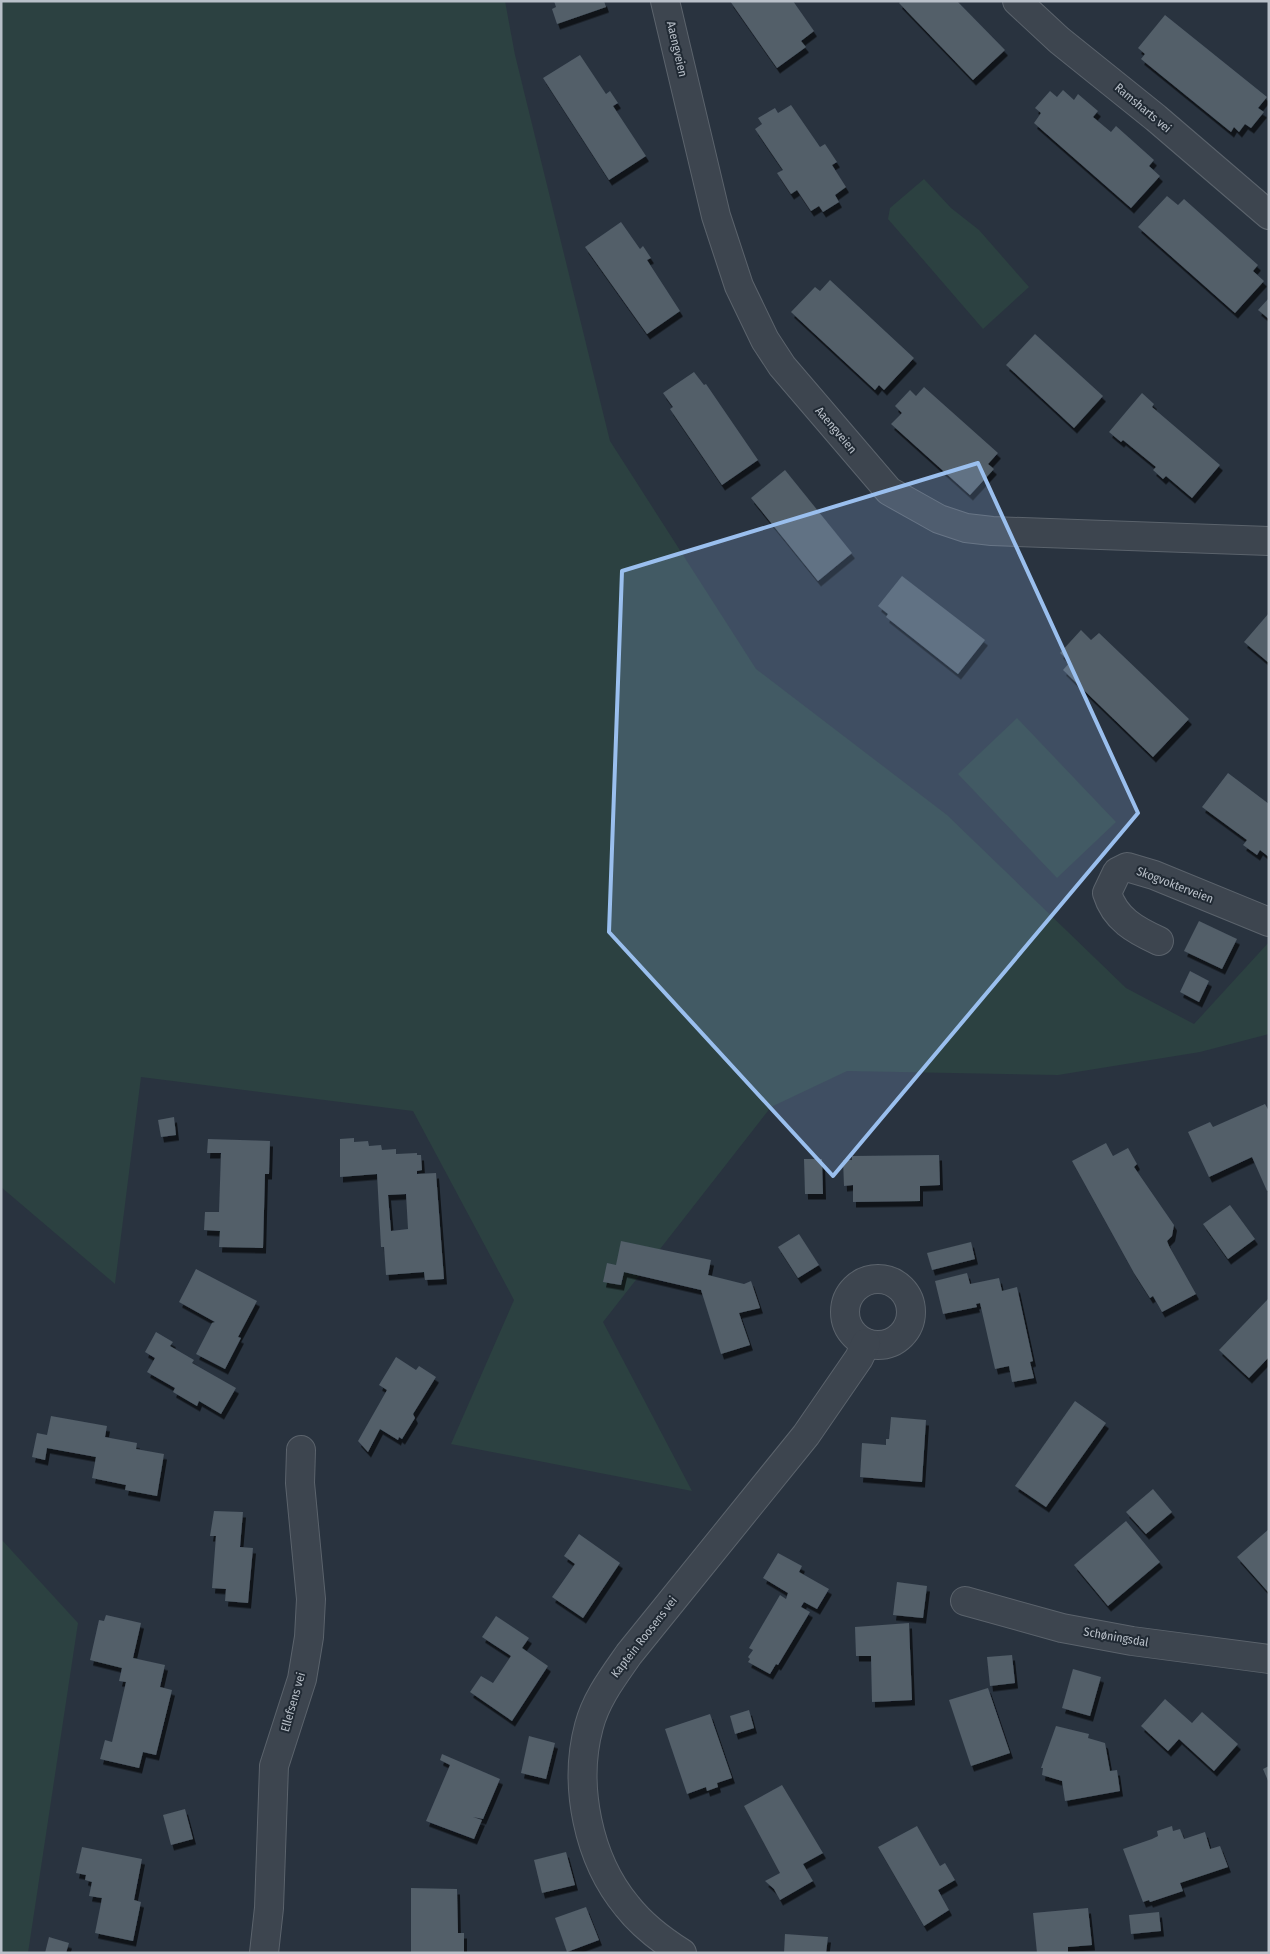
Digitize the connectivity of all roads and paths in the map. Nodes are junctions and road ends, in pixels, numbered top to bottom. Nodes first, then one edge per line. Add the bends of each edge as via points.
1 (666, 1) edge
2 (1017, 1) edge
3 (1269, 215) edge
4 (1269, 541) edge
5 (1269, 922) edge
6 (1159, 941) dead end
7 (866, 1343) dead end
8 (301, 1450) dead end
9 (965, 1601) dead end
10 (1269, 1659) edge
11 (264, 1953) edge
12 (682, 1953) edge

1 - 4 street, Aaengveien via 716,216 739,286 765,340 782,366 889,491 940,519 983,530
2 - 3 street, Ramsharts vei via 1059,40
5 - 6 street, Skogvokterveien via 1154,875 1127,867 1117,872 1107,893 1111,906 1127,925
7 - 12 street, Kaptein Roosens vei via 806,1435 629,1654 604,1690 589,1725 584,1746 582,1791 599,1857 627,1907
8 - 11 street, Ellefsens vei via 300,1482 310,1599 309,1637 302,1679 274,1766 269,1908
9 - 10 street, Schøningsdal via 1062,1628

